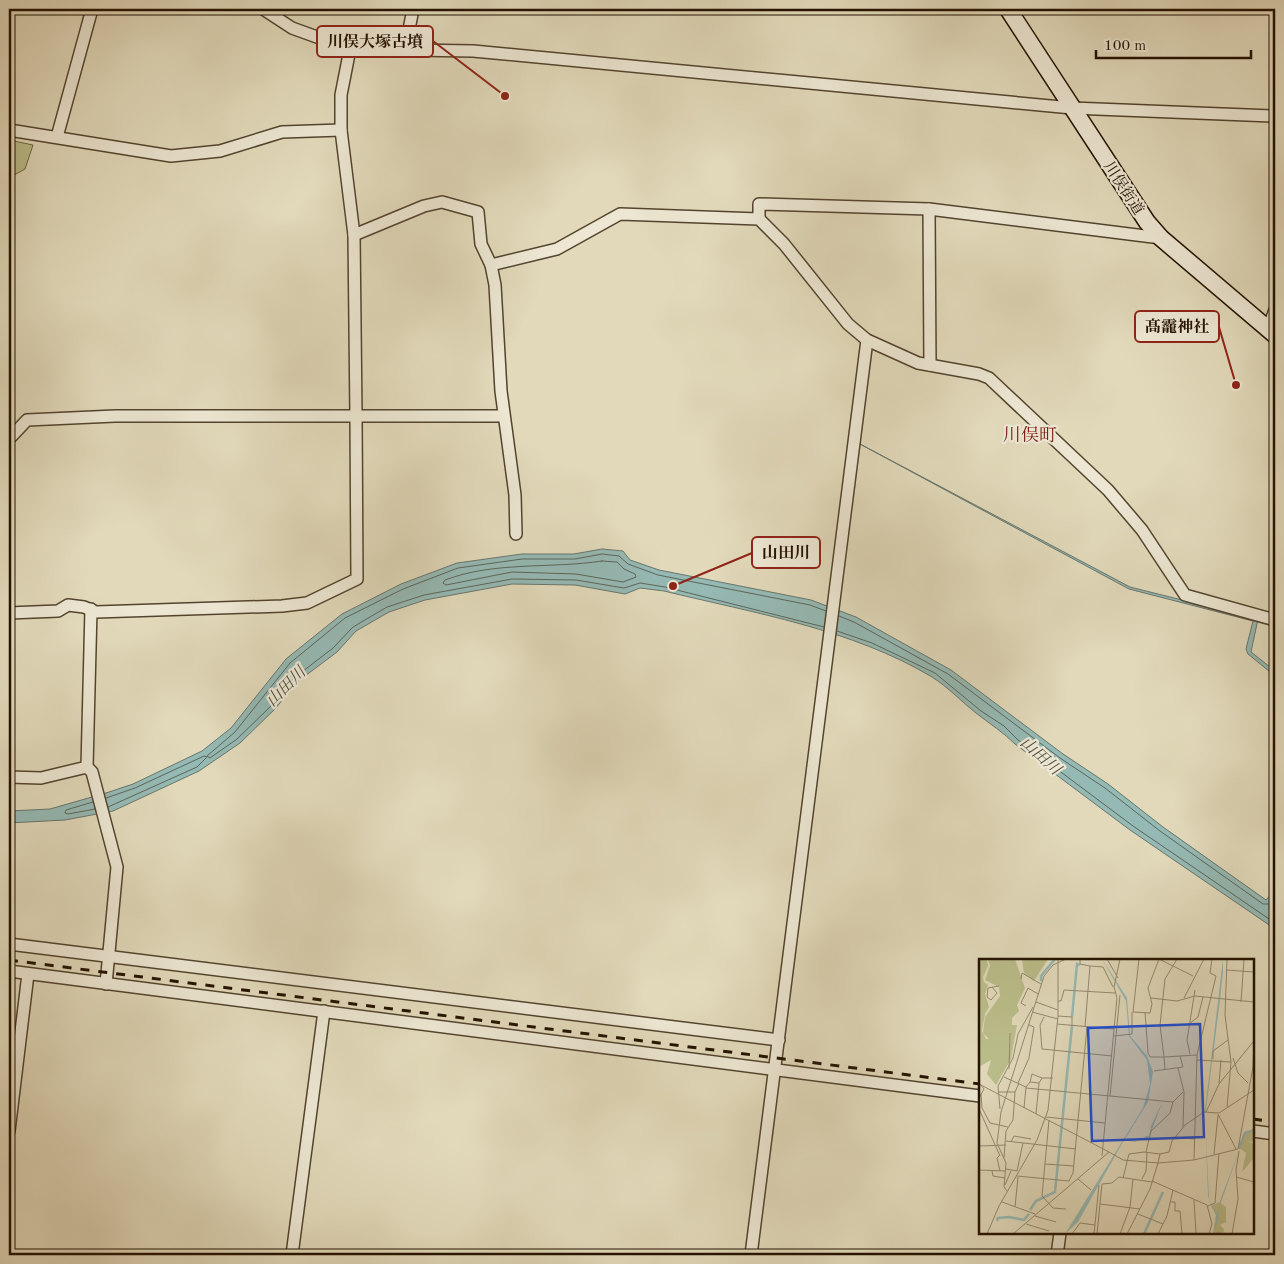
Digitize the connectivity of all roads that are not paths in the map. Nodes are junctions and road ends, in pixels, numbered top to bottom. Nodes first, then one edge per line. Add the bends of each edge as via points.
1 (92, 9) edge
2 (263, 9) edge
3 (413, 9) edge
4 (1008, 9) edge
5 (350, 49) junction
6 (405, 50) junction
7 (1072, 108) junction
8 (1275, 116) edge
9 (9, 130) edge
10 (341, 130) junction
11 (57, 137) junction
12 (929, 209) junction
13 (760, 219) junction
14 (354, 235) junction
15 (1161, 238) junction
16 (491, 264) junction
17 (1275, 310) edge
18 (1272, 332) edge
19 (867, 340) junction
20 (930, 365) junction
21 (356, 416) junction
22 (503, 416) junction
23 (9, 439) edge
24 (516, 534) dead end
25 (91, 609) junction
26 (9, 614) edge
27 (1275, 620) edge
28 (89, 770) junction
29 (9, 777) edge
30 (9, 944) edge
31 (110, 956) junction
32 (9, 971) edge
33 (28, 974) junction
34 (106, 984) junction
35 (324, 1011) junction
36 (779, 1040) junction
37 (775, 1070) junction
38 (979, 1096) edge
39 (9, 1131) edge
40 (1254, 1131) edge
41 (1275, 1134) edge
42 (1060, 1234) edge
43 (292, 1255) edge
44 (751, 1255) edge
45 (1057, 1255) edge

1 - 11 street
2 - 5 street via 292,28
3 - 6 street
4 - 7 main road, 川俣街道
5 - 6 street
5 - 10 street via 341,96
6 - 7 street via 473,51
7 - 8 street
7 - 15 main road, 川俣街道 via 1137,208
9 - 11 street
10 - 11 street via 282,132 220,151 171,156
10 - 14 street
12 - 13 street via 760,204
12 - 15 street
12 - 20 street
13 - 16 street via 620,214 557,249
13 - 19 street via 848,324
14 - 16 street via 424,206 442,202 478,212 482,244
14 - 21 street
15 - 18 main road, 川俣街道
16 - 22 street
17 - 18 street
19 - 20 street via 918,363
19 - 36 street
20 - 27 street via 989,378 1108,490 1142,530 1185,595
21 - 22 street
21 - 23 street via 115,416 27,420
21 - 25 street via 357,579 308,602 282,606 96,612
22 - 24 street via 515,495
25 - 26 street via 68,606 58,611
25 - 28 street
28 - 29 street via 41,778
28 - 31 street via 117,867
30 - 31 street
31 - 34 street
31 - 36 street
32 - 33 street
33 - 34 street
33 - 39 street
34 - 35 street
35 - 37 street
35 - 43 street
36 - 37 street
37 - 38 street
37 - 44 street
40 - 41 street
42 - 45 street

